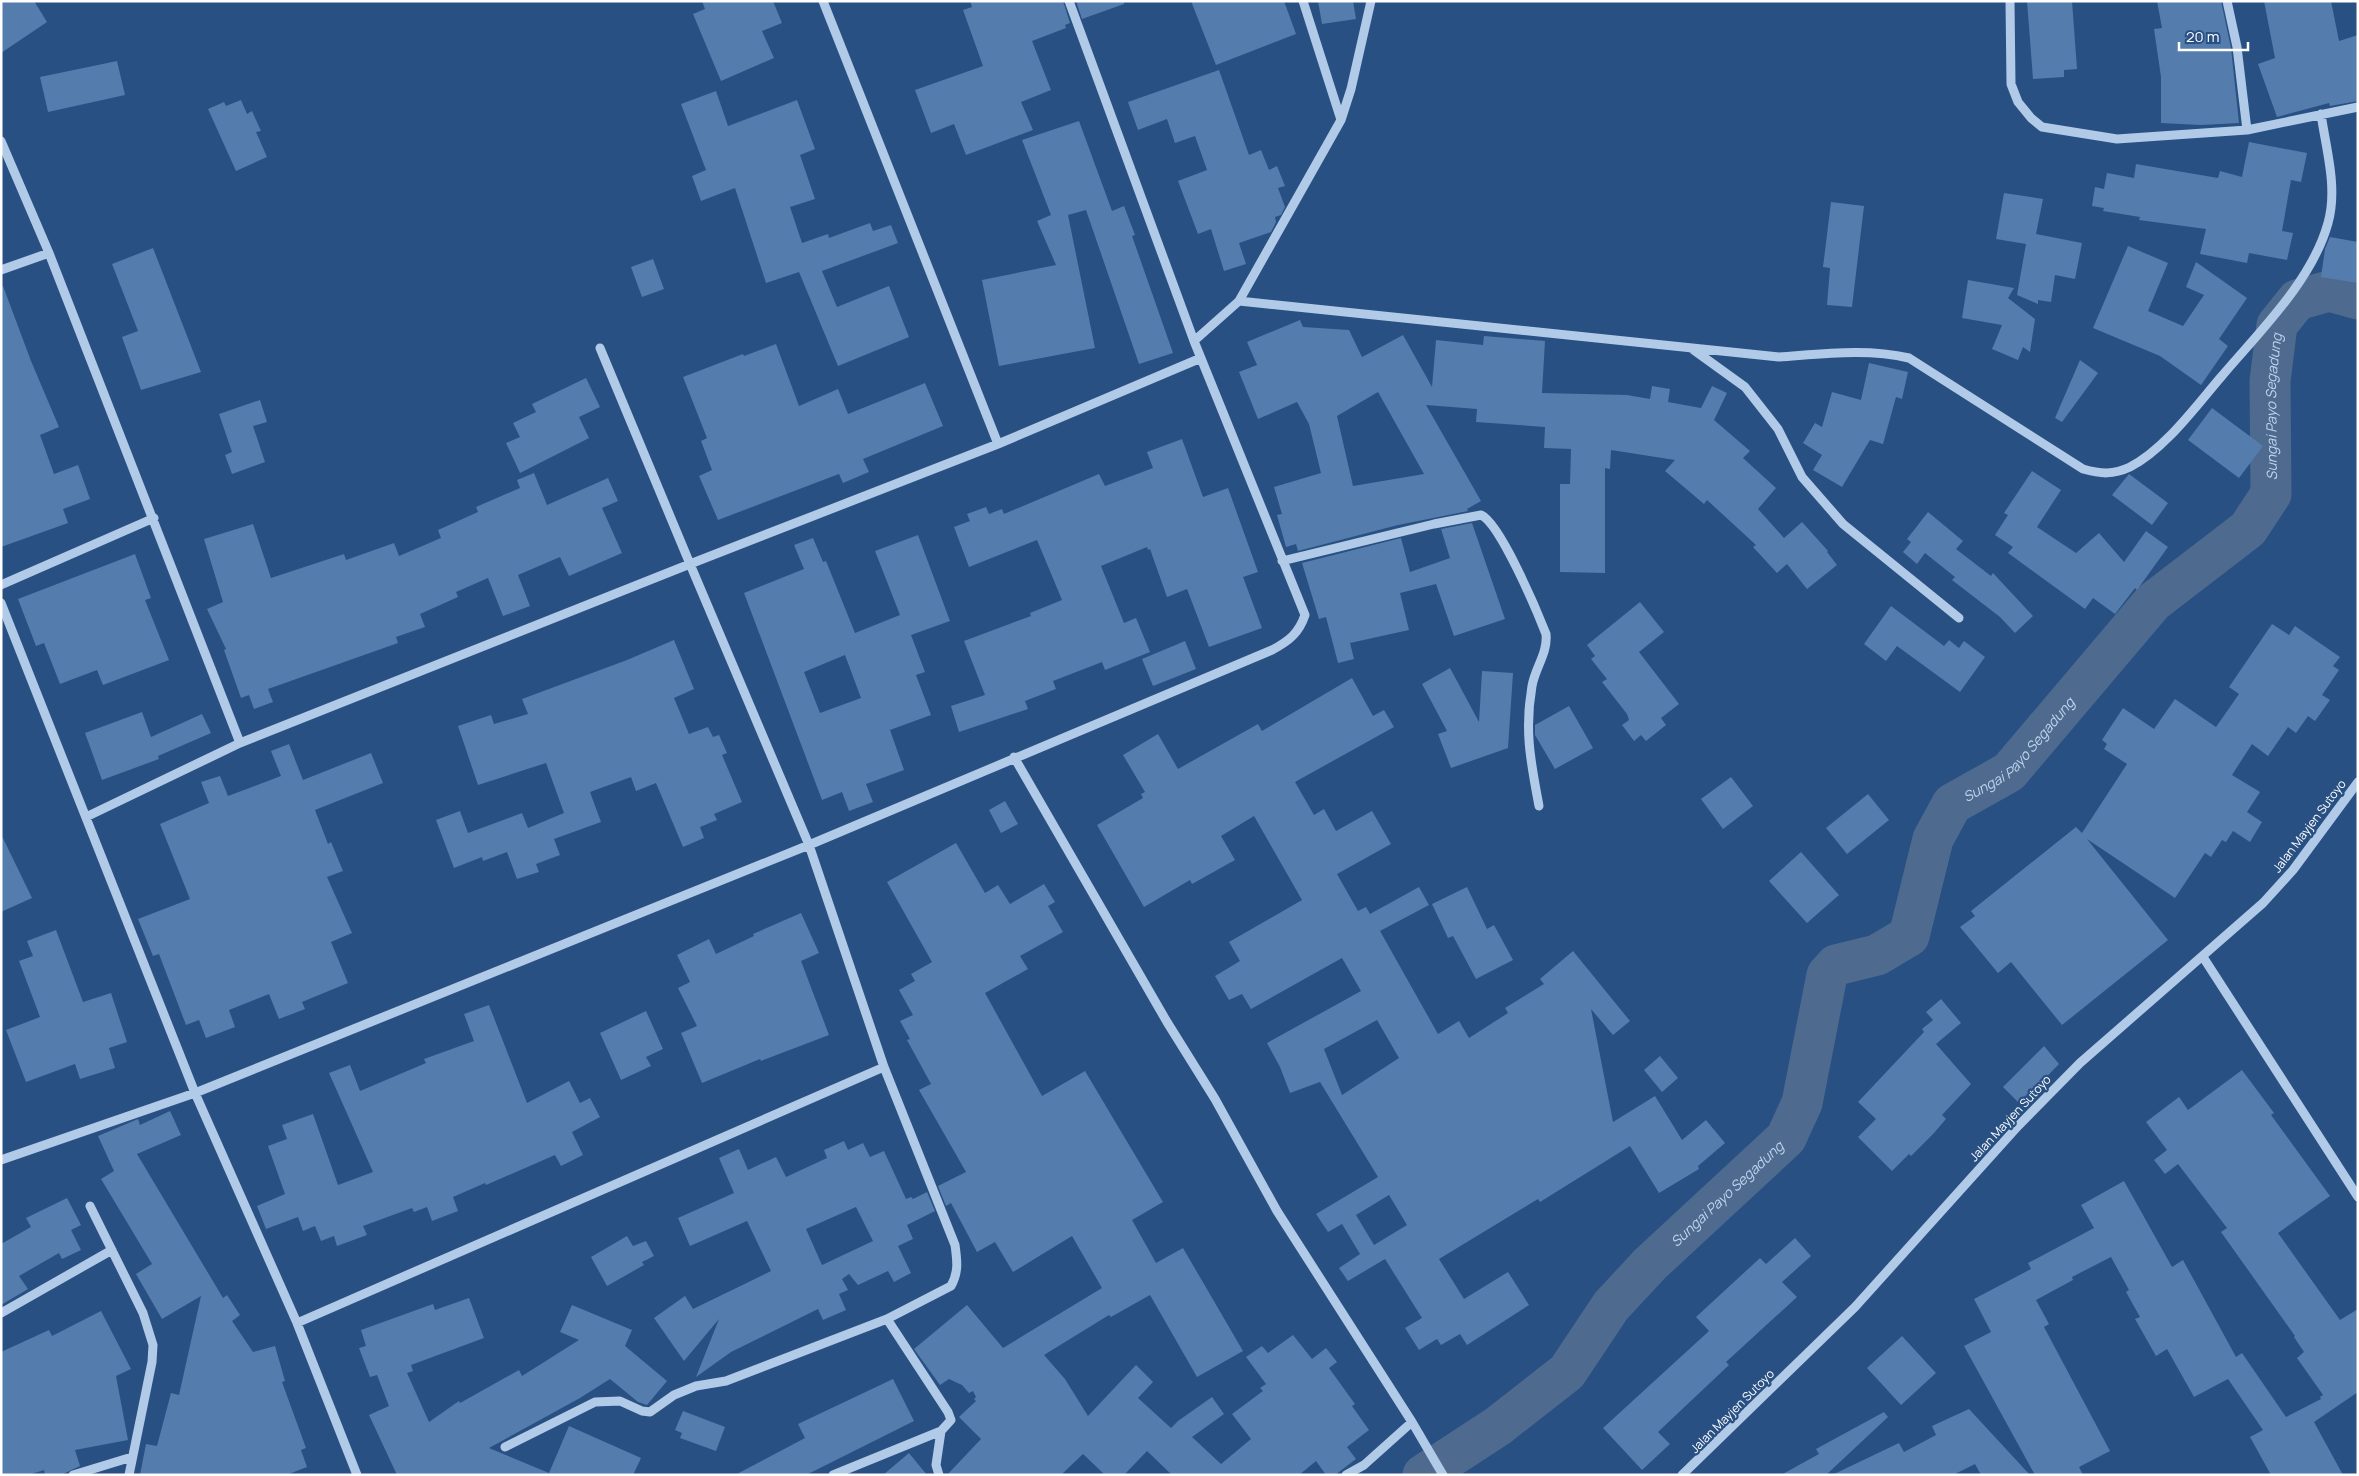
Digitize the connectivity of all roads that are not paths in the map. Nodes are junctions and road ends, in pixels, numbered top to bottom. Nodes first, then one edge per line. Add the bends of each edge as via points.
1 (823, 1) edge
2 (1069, 1) edge
3 (1303, 1) edge
4 (1371, 1) edge
5 (2010, 1) edge
6 (2227, 1) edge
7 (2358, 107) edge
8 (2321, 114) junction
9 (1341, 120) junction
10 (2247, 130) junction
11 (1, 141) edge
12 (49, 254) junction
13 (1, 270) edge
14 (1240, 301) junction
15 (1194, 341) junction
16 (600, 348) dead end
17 (1690, 348) junction
18 (1201, 358) junction
19 (998, 444) junction
20 (154, 518) junction
21 (1282, 561) junction
22 (690, 564) junction
23 (1, 585) edge
24 (1, 603) edge
25 (1959, 618) dead end
26 (240, 743) junction
27 (1014, 757) junction
28 (2358, 782) edge
29 (1539, 806) dead end
30 (86, 817) junction
31 (809, 845) junction
32 (2203, 956) junction
33 (884, 1067) junction
34 (195, 1093) junction
35 (1, 1160) edge
36 (2358, 1197) edge
37 (90, 1206) dead end
38 (112, 1250) junction
39 (1, 1313) edge
40 (888, 1319) junction
41 (297, 1323) junction
42 (1412, 1422) junction
43 (941, 1431) junction
44 (505, 1447) dead end
45 (132, 1457) junction
46 (73, 1475) edge
47 (129, 1475) edge
48 (357, 1475) edge
49 (833, 1475) edge
50 (938, 1475) edge
51 (1346, 1475) edge
52 (1443, 1475) edge
53 (1682, 1475) edge

1 - 19 street
2 - 15 street
3 - 9 street
4 - 9 street
5 - 10 street via 2011,84 2018,102 2042,127 2117,139
6 - 10 street via 2237,47
7 - 8 street
8 - 10 street
8 - 17 street via 2333,194 2328,223 2313,258 2287,298 2171,435 2132,466 2116,473 2101,475 2083,469 1909,358 1886,352 1779,357
9 - 14 street
11 - 12 street
12 - 13 street
12 - 20 street
14 - 15 street
14 - 17 street
15 - 18 street
16 - 22 street
17 - 25 street via 1745,387 1778,429 1802,477 1843,524
18 - 19 street
18 - 21 street
19 - 22 street
20 - 23 street
20 - 26 street
21 - 27 street via 1305,615 1295,635 1285,643
21 - 29 street via 1434,524 1481,515 1487,517 1500,537 1546,634 1545,650 1532,684 1527,718 1528,746
22 - 26 street
22 - 31 street
24 - 30 street
26 - 30 street
27 - 31 street
27 - 42 street via 1277,1211
28 - 32 street, Jalan Mayjen Sutoyo via 2293,870 2263,903
30 - 34 street
31 - 33 street
31 - 34 street
32 - 36 street
32 - 53 street, Jalan Mayjen Sutoyo via 2080,1063 2018,1126 1855,1307
33 - 40 street via 955,1245 957,1265 951,1286
33 - 41 street
34 - 35 street
34 - 41 street
37 - 38 street
38 - 39 street
38 - 45 street via 143,1313 153,1345
40 - 43 street via 948,1412 951,1420
40 - 44 street via 726,1381 696,1386 674,1395 650,1412 620,1401 595,1402
41 - 48 street
42 - 51 street via 1364,1465
42 - 52 street
43 - 49 street
43 - 50 street via 936,1465
45 - 46 street
45 - 47 street

